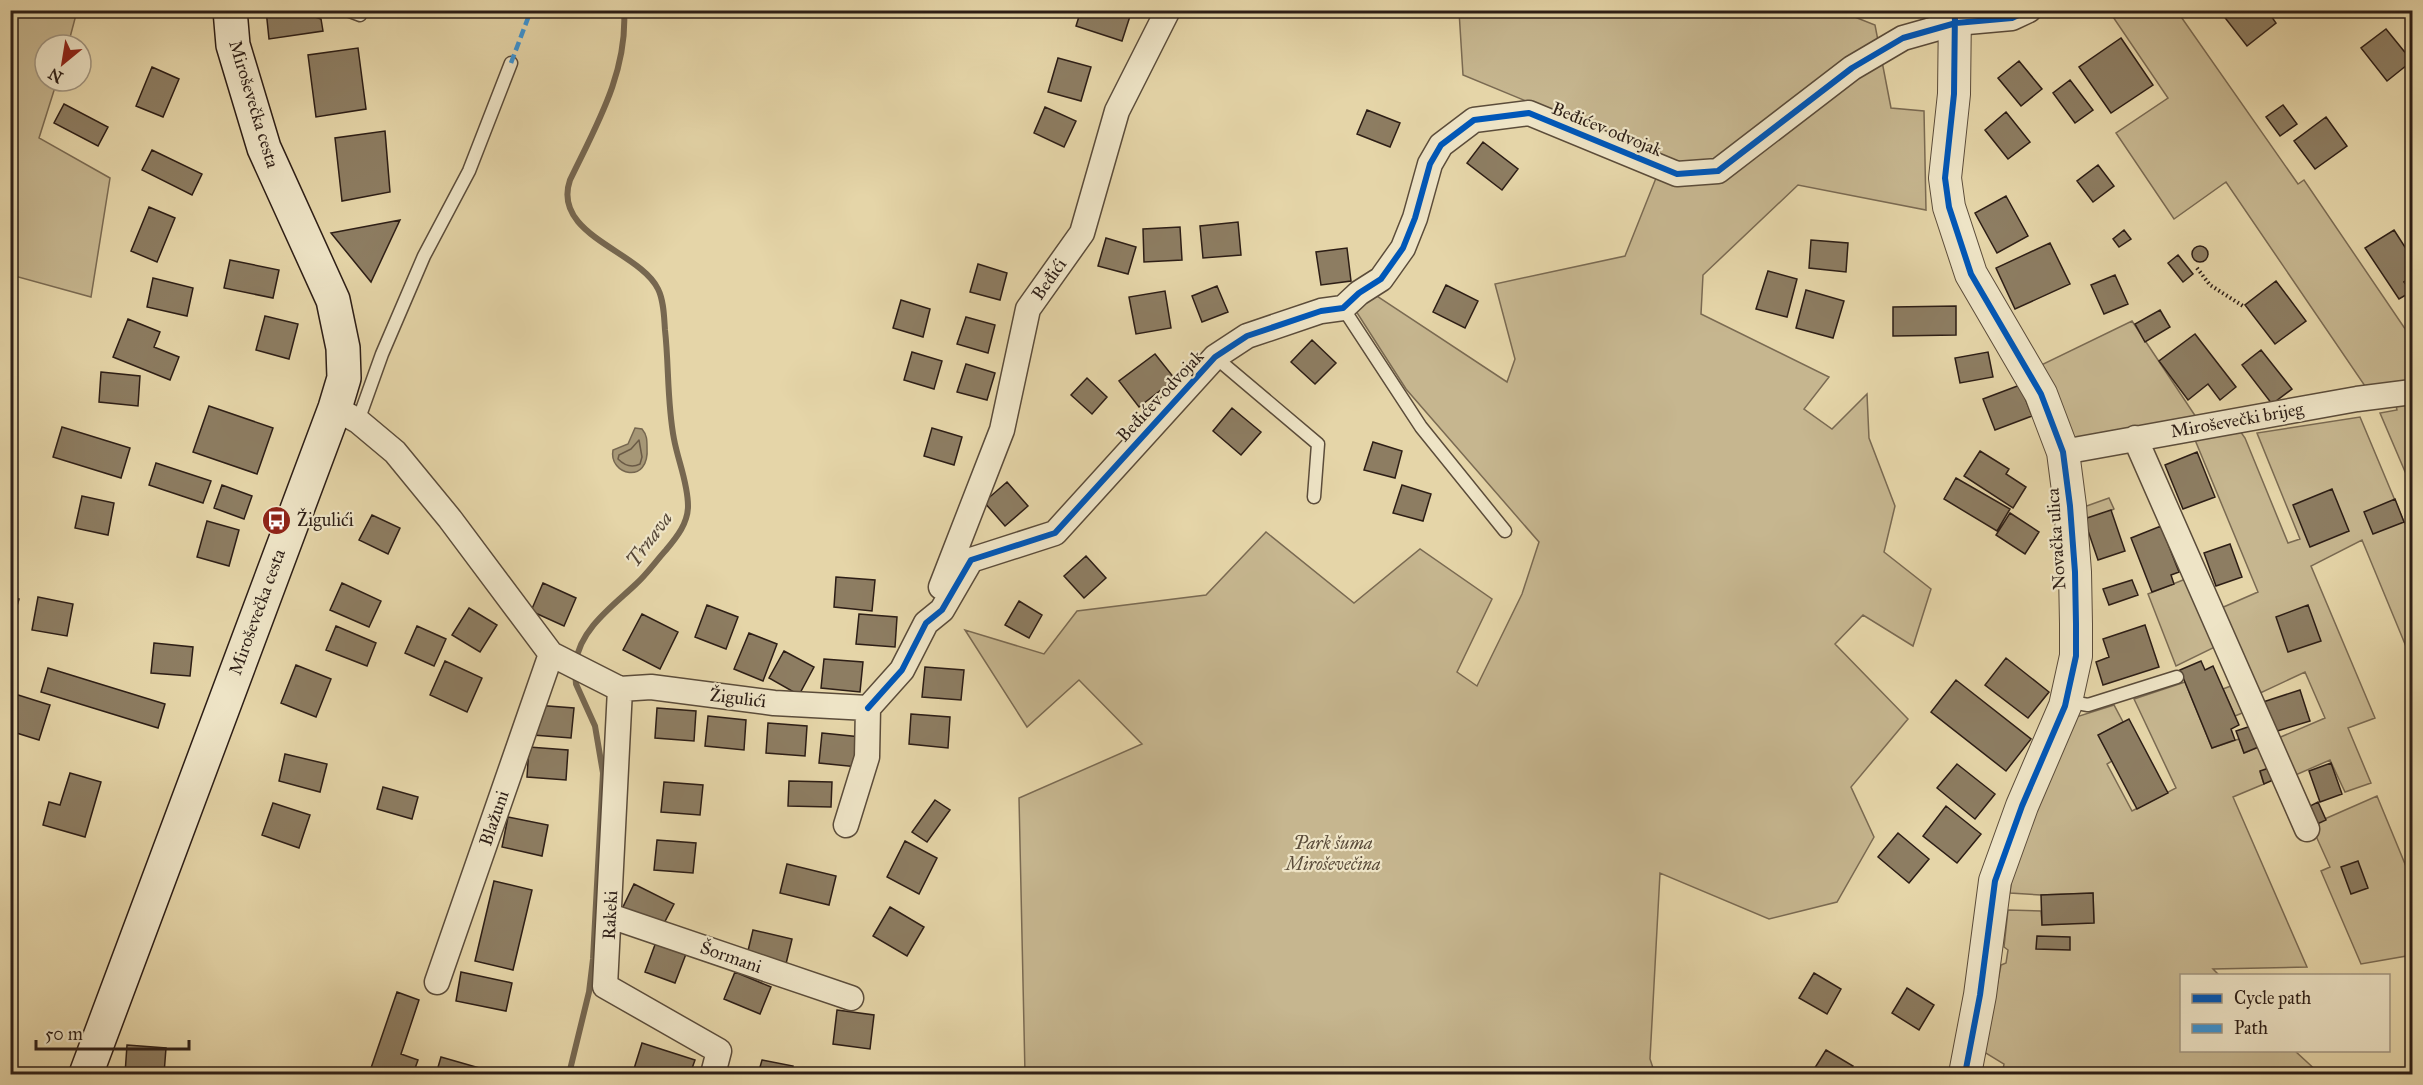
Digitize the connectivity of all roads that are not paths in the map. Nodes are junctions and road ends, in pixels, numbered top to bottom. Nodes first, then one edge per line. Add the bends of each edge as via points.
1 (230, 10) edge
2 (347, 10) edge
3 (1168, 10) edge
4 (2029, 10) edge
5 (360, 15) dead end
6 (1955, 17) edge
7 (511, 63) dead end
8 (1343, 308) junction
9 (1215, 357) junction
10 (2412, 392) edge
11 (346, 415) junction
12 (2135, 438) junction
13 (2063, 452) junction
14 (1314, 496) dead end
15 (1505, 531) dead end
16 (926, 623) junction
17 (556, 656) junction
18 (2177, 677) dead end
19 (620, 689) junction
20 (2066, 702) junction
21 (868, 708) junction
22 (846, 825) dead end
23 (2307, 829) dead end
24 (610, 916) junction
25 (438, 982) dead end
26 (851, 998) dead end
27 (86, 1074) edge
28 (713, 1074) edge
29 (1965, 1074) edge

1 - 11 main road, Miroševečka cesta via 233,45 264,148 333,300 343,348
2 - 5 lane
3 - 16 street, Beđići via 1117,111 1082,233 1028,309 1002,430
4 - 6 street, Beđićev odvojak via 2012,18
6 - 8 street, Beđićev odvojak via 1903,38 1852,68 1718,171 1677,174 1529,113 1474,120 1441,145 1430,164 1416,218 1403,248 1381,279
6 - 13 street, Novačka ulica via 1954,94 1945,178 1949,207 1971,274 2041,394
7 - 11 lane via 469,171 419,267 382,354
8 - 9 street, Beđićev odvojak via 1321,311 1247,336
8 - 15 lane via 1421,427
9 - 14 lane via 1318,444
9 - 16 street, Beđićev odvojak via 1055,532 971,560 942,610
10 - 12 street, Miroševečki brijeg
11 - 17 street via 395,452
11 - 27 main road, Miroševečka cesta
12 - 13 street, Miroševečki brijeg
12 - 23 street
13 - 20 street, Novačka ulica via 2071,517 2076,624 2076,656
16 - 21 street, Beđićev odvojak via 902,670
17 - 19 street
17 - 25 street, Blažuni
18 - 20 lane via 2088,705
19 - 21 street, Žigulići via 651,687 774,703
19 - 24 street, Rakeki
20 - 29 street, Novačka ulica via 1995,881
21 - 22 street via 867,757
24 - 26 street, Šormani
24 - 28 street, Rakeki via 606,986 719,1052

